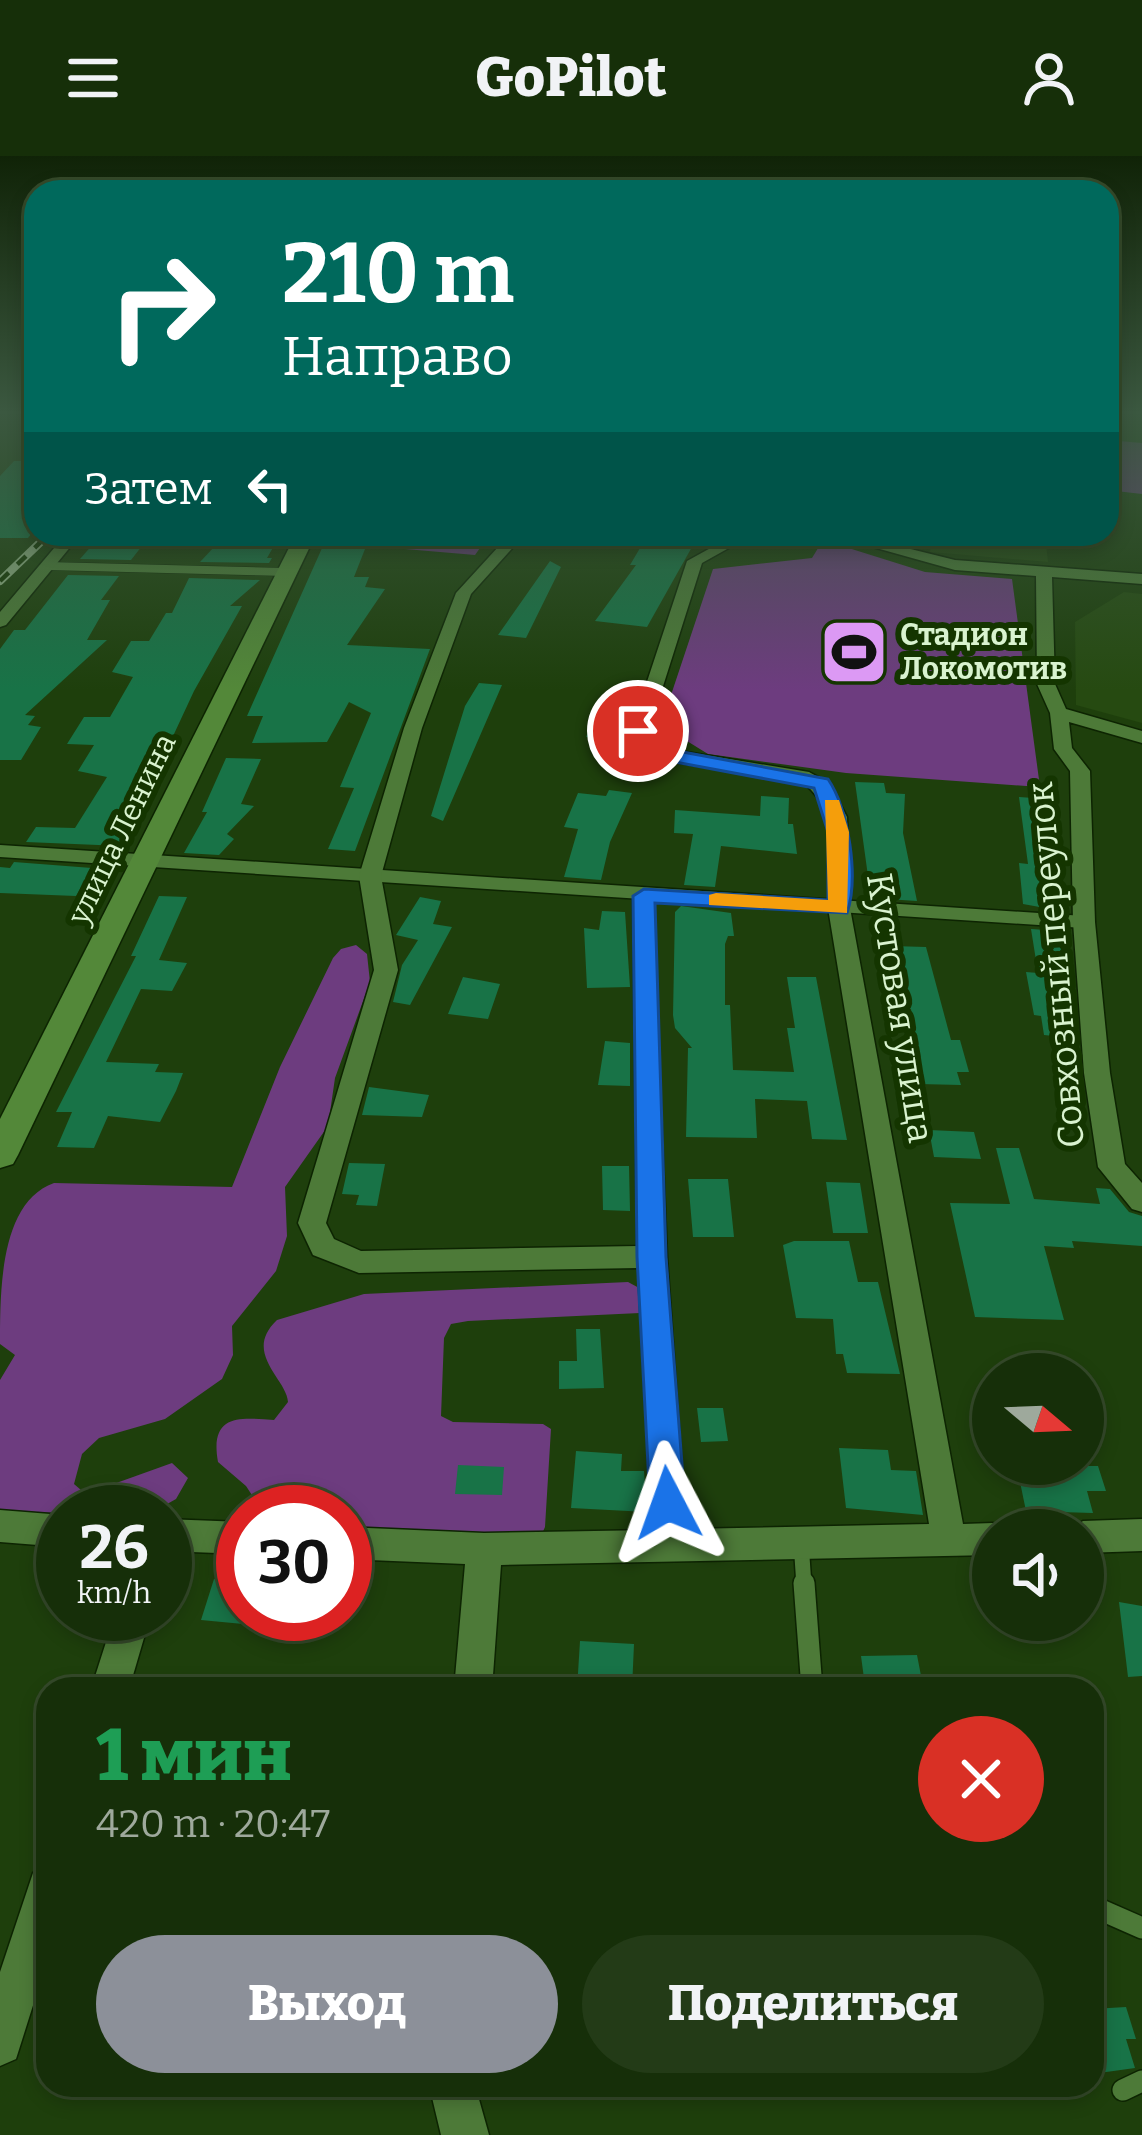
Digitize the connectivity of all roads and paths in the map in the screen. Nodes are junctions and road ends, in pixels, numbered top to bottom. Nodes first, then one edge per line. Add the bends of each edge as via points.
1 (64, 546) edge
2 (300, 546) edge
3 (507, 546) edge
4 (724, 546) edge
5 (874, 546) edge
6 (47, 566) junction
7 (1043, 571) junction
8 (286, 572) junction
9 (1142, 579) edge
10 (0, 622) edge
11 (1059, 713) junction
12 (1142, 737) edge
13 (0, 851) edge
14 (144, 857) junction
15 (370, 877) junction
16 (644, 896) junction
17 (839, 908) junction
18 (1084, 922) junction
19 (0, 1155) edge
20 (1142, 1202) edge
21 (652, 1257) junction
22 (0, 1526) edge
23 (36, 1529) edge
24 (1142, 1535) edge
25 (1104, 1536) edge
26 (972, 1539) edge
27 (949, 1540) junction
28 (801, 1542) junction
29 (372, 1544) edge
30 (670, 1544) junction
31 (484, 1549) junction
32 (125, 1641) edge
33 (114, 1677) edge
34 (474, 1677) edge
35 (811, 1677) edge
36 (1104, 1911) edge
37 (36, 1927) edge
38 (1142, 1928) edge
39 (0, 2043) edge
40 (455, 2097) edge
41 (465, 2135) edge

1 - 6 street
2 - 8 main road, улица Ленина
3 - 15 street via 464,593
4 - 17 street, Кустовая улица via 695,561 635,742 650,752 820,783 838,832
5 - 7 street via 925,561
6 - 8 lane
6 - 10 street
7 - 9 street
7 - 11 street, Совхозный переулок via 1046,684
8 - 14 main road, улица Ленина
11 - 12 street
11 - 18 street, Совхозный переулок via 1063,749 1080,771
13 - 14 lane
14 - 15 lane
14 - 19 main road, улица Ленина
15 - 16 lane
15 - 21 street via 386,970 312,1222 315,1237 359,1262
16 - 17 lane
16 - 21 street
17 - 18 lane
17 - 27 street, Кустовая улица
18 - 20 street, Совхозный переулок via 1112,1167
21 - 30 street
22 - 23 street
24 - 25 street
26 - 27 street
27 - 28 street
28 - 30 street
28 - 35 lane
29 - 31 street
30 - 31 street
31 - 34 street
32 - 33 street
36 - 38 lane
37 - 39 street
40 - 41 street

